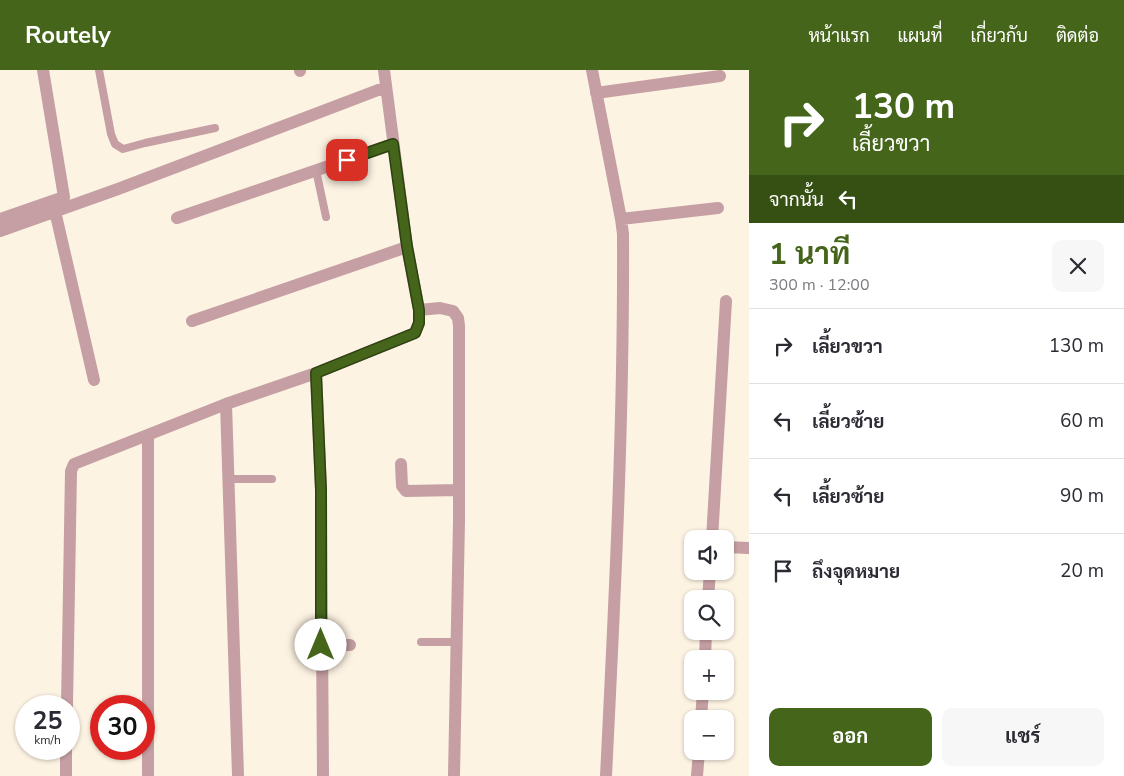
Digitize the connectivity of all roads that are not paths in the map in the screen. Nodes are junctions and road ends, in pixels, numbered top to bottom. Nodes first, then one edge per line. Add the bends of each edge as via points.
1 (43, 70) edge
2 (100, 70) edge
3 (384, 70) edge
4 (592, 70) edge
5 (720, 76) dead end
6 (386, 87) junction
7 (596, 92) junction
8 (215, 128) dead end
9 (393, 144) junction
10 (316, 170) junction
11 (718, 208) dead end
12 (55, 210) junction
13 (326, 217) dead end
14 (177, 218) dead end
15 (0, 219) edge
16 (621, 219) junction
17 (0, 230) edge
18 (407, 246) junction
19 (726, 301) dead end
20 (419, 310) junction
21 (192, 321) dead end
22 (316, 373) junction
23 (94, 380) dead end
24 (226, 404) junction
25 (148, 435) junction
26 (401, 464) dead end
27 (228, 479) junction
28 (272, 479) dead end
29 (459, 490) junction
30 (713, 530) edge
31 (734, 547) edge
32 (749, 548) edge
33 (421, 642) dead end
34 (456, 642) junction
35 (321, 645) junction
36 (350, 645) dead end
37 (67, 695) edge
38 (66, 760) edge
39 (699, 760) edge
40 (66, 776) edge
41 (148, 776) edge
42 (238, 776) edge
43 (323, 776) edge
44 (454, 776) edge
45 (606, 776) edge
46 (698, 776) edge

1 - 15 street via 64,197
2 - 8 lane via 111,134 119,148
3 - 6 street
4 - 7 street
5 - 7 street
6 - 9 street
6 - 12 street
7 - 16 street
9 - 10 street
9 - 18 street
10 - 13 lane
10 - 14 street
11 - 16 street
12 - 17 street
12 - 23 street
16 - 45 street via 623,352
18 - 20 street
18 - 21 street
19 - 30 street
20 - 22 street via 415,333
20 - 29 street via 440,308 454,311 458,318
22 - 24 street
22 - 35 street via 321,490
24 - 25 street
24 - 27 street
25 - 37 street via 72,466
25 - 41 street
26 - 29 street via 402,486 406,491
27 - 28 lane
27 - 42 street
29 - 34 street
31 - 32 street
33 - 34 lane
34 - 44 street
35 - 36 street
35 - 43 street
38 - 40 street
39 - 46 street

